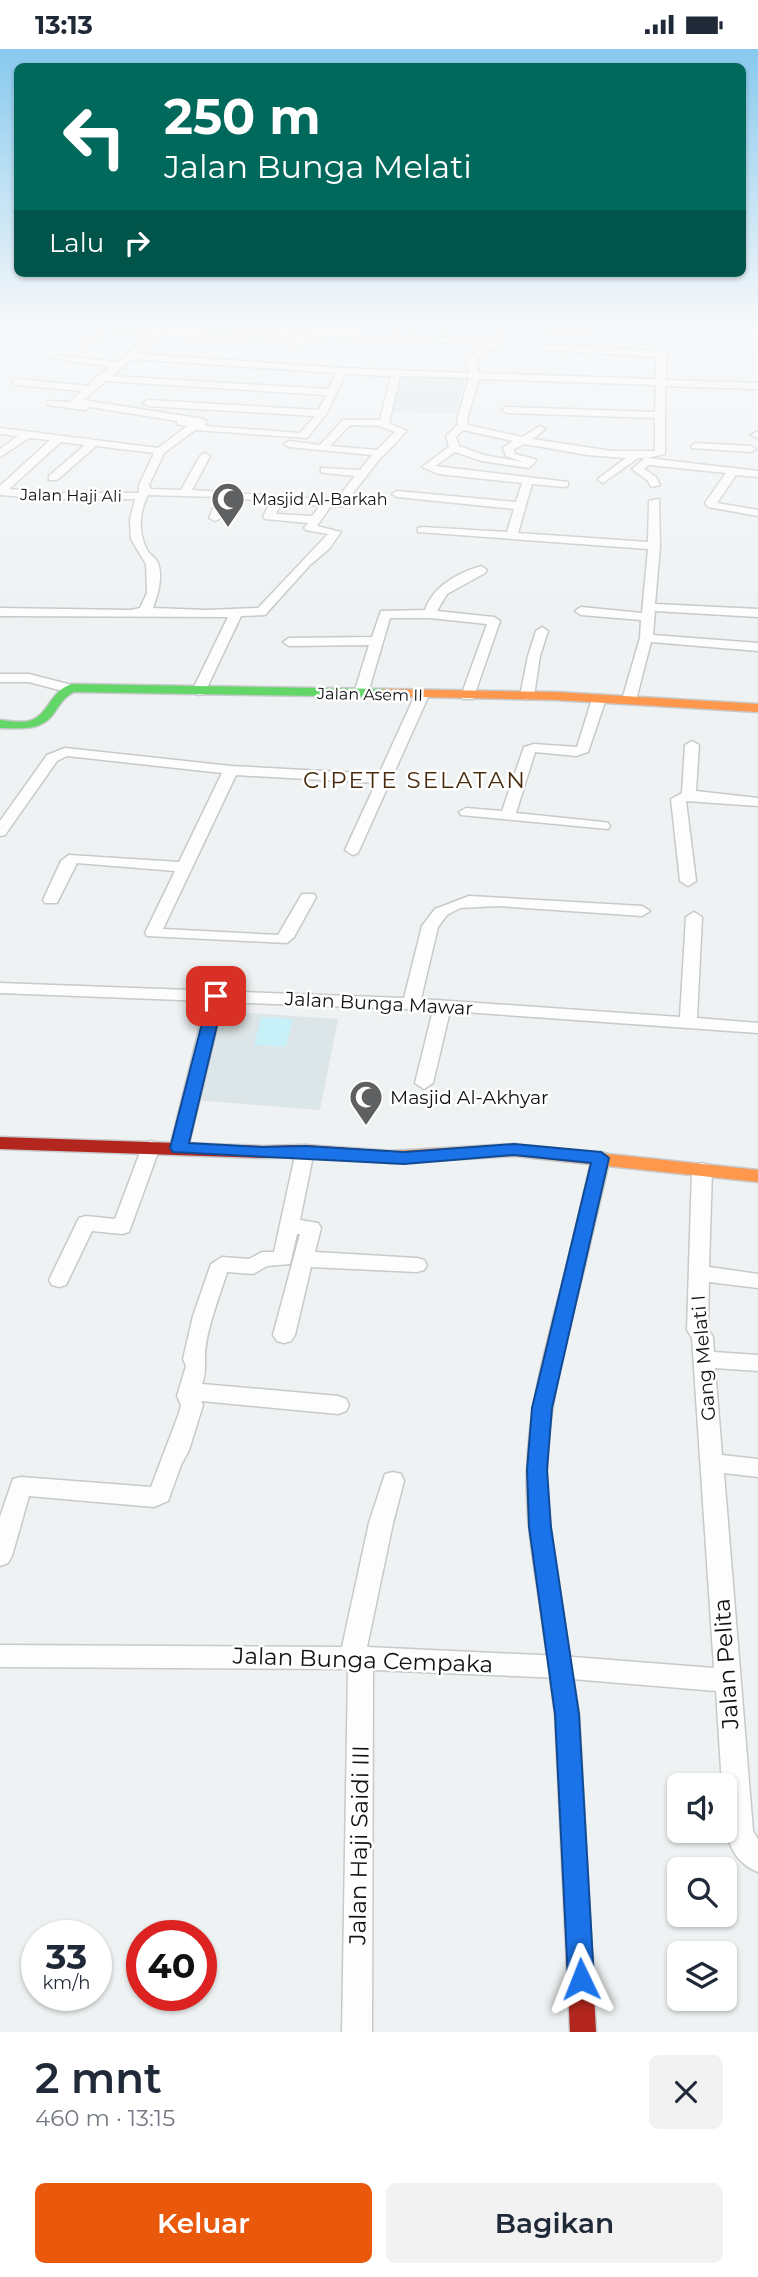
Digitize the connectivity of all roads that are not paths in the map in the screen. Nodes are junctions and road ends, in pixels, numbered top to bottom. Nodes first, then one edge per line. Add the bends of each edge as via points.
1 (170, 422) edge
2 (201, 422) edge
3 (316, 422) edge
4 (462, 422) edge
5 (660, 422) edge
6 (383, 424) joint
7 (461, 427) junction
8 (540, 429) dead end
9 (0, 431) edge
10 (185, 432) junction
11 (28, 434) junction
12 (757, 434) edge
13 (60, 437) junction
14 (523, 440) junction
15 (96, 441) junction
16 (696, 446) dead end
17 (322, 447) junction
18 (454, 448) junction
19 (751, 449) junction
20 (160, 451) junction
21 (380, 453) junction
22 (0, 454) edge
23 (205, 456) dead end
24 (633, 456) junction
25 (647, 461) junction
26 (745, 467) edge
27 (325, 470) dead end
28 (362, 473) junction
29 (758, 474) edge
30 (53, 478) dead end
31 (603, 480) dead end
32 (527, 484) dead end
33 (564, 484) dead end
34 (655, 485) dead end
35 (0, 492) edge
36 (185, 493) junction
37 (144, 494) junction
38 (225, 494) junction
39 (397, 494) dead end
40 (278, 499) junction
41 (655, 501) dead end
42 (327, 503) junction
43 (520, 506) junction
44 (758, 513) edge
45 (215, 517) dead end
46 (313, 524) junction
47 (422, 530) dead end
48 (512, 536) junction
49 (654, 546) junction
50 (481, 570) dead end
51 (145, 611) junction
52 (581, 611) dead end
53 (0, 612) edge
54 (237, 612) junction
55 (648, 612) junction
56 (758, 613) edge
57 (430, 614) junction
58 (542, 631) dead end
59 (646, 638) junction
60 (377, 641) junction
61 (289, 642) dead end
62 (758, 647) edge
63 (0, 678) edge
64 (67, 688) junction
65 (199, 691) junction
66 (361, 693) junction
67 (422, 695) junction
68 (468, 696) junction
69 (527, 696) junction
70 (599, 699) junction
71 (629, 700) junction
72 (758, 708) edge
73 (0, 724) edge
74 (692, 745) dead end
75 (231, 770) junction
76 (384, 779) junction
77 (689, 795) junction
78 (758, 803) edge
79 (466, 812) dead end
80 (508, 816) junction
81 (603, 826) dead end
82 (0, 832) edge
83 (353, 850) dead end
84 (184, 867) junction
85 (688, 881) dead end
86 (308, 897) dead end
87 (51, 900) dead end
88 (642, 911) dead end
89 (694, 917) dead end
90 (0, 988) edge
91 (216, 996) junction
92 (411, 1005) junction
93 (443, 1005) junction
94 (688, 1023) junction
95 (758, 1028) edge
96 (424, 1083) dead end
97 (2, 1147) edge
98 (152, 1147) junction
99 (179, 1148) junction
100 (305, 1151) junction
101 (601, 1158) junction
102 (702, 1170) junction
103 (758, 1176) edge
104 (289, 1226) junction
105 (304, 1259) junction
106 (417, 1265) dead end
107 (697, 1273) junction
108 (59, 1280) dead end
109 (758, 1281) edge
110 (284, 1335) dead end
111 (704, 1359) junction
112 (758, 1363) edge
113 (190, 1391) junction
114 (338, 1405) dead end
115 (712, 1463) junction
116 (758, 1468) edge
117 (393, 1481) dead end
118 (0, 1556) edge
119 (0, 1656) edge
120 (356, 1658) junction
121 (559, 1667) junction
122 (726, 1680) junction
123 (758, 1859) edge
124 (357, 2032) edge
125 (583, 2032) edge

1 - 10 street via 192,425
2 - 3 street via 202,429 305,436
4 - 7 street
5 - 24 street via 661,453
6 - 17 street via 347,422
6 - 21 street via 402,432
7 - 14 street
7 - 18 street via 451,436
8 - 14 street
9 - 11 street
10 - 17 street
10 - 20 street
11 - 13 street
11 - 22 street
12 - 19 street
13 - 15 street
13 - 35 street
14 - 18 street via 508,448 511,456 531,461 525,466
14 - 24 street
15 - 20 street
15 - 30 street
16 - 19 street
17 - 21 street
18 - 33 street via 426,467 435,475
19 - 26 street
20 - 37 street
21 - 28 street
23 - 36 street
24 - 25 street
24 - 31 street
25 - 26 street
25 - 34 street via 638,469
26 - 29 street
26 - 44 street via 711,503
27 - 28 street
28 - 42 street via 339,503
32 - 43 street
35 - 37 street, Jalan Haji Ali
36 - 37 street, Jalan Haji Ali
36 - 38 street, Jalan Haji Ali
37 - 51 street, Jalan Haji Ali via 137,504 136,543 152,563 153,593
38 - 40 street, Jalan Haji Ali
38 - 45 street
39 - 43 street
40 - 42 street, Jalan Haji Ali
40 - 46 street via 268,515
41 - 49 street
42 - 46 street
43 - 48 street
46 - 54 street via 335,532 325,547 261,612
47 - 48 street
48 - 49 street
49 - 55 street
50 - 57 street via 444,589
51 - 53 street
51 - 54 street
52 - 55 street
54 - 65 street
55 - 56 street
55 - 59 street
57 - 60 street via 386,614
57 - 68 street via 494,621
58 - 69 street
59 - 62 street
59 - 71 street
60 - 61 street
60 - 66 street
63 - 64 street via 29,678
64 - 65 street, Jalan Asem II
64 - 73 street via 40,722
65 - 66 street, Jalan Asem II
66 - 67 street, Jalan Asem II
67 - 68 street, Jalan Asem II
67 - 76 street
68 - 69 street, Jalan Asem II
69 - 70 street, Jalan Asem II
70 - 71 street, Jalan Asem II
70 - 80 street via 583,750 529,750
71 - 72 street, Jalan Asem II
74 - 77 street
75 - 76 street
75 - 82 street via 58,753
75 - 84 street
76 - 83 street
77 - 78 street
77 - 85 street via 678,799
79 - 80 street
80 - 81 street
84 - 86 street via 152,931 156,935 281,940
84 - 87 street via 74,858
88 - 92 street via 499,901 454,905 430,926
89 - 94 street
90 - 91 street, Jalan Bunga Mawar
91 - 92 street, Jalan Bunga Mawar
91 - 99 street
92 - 93 street, Jalan Bunga Mawar
93 - 94 street, Jalan Bunga Mawar
93 - 96 street
94 - 95 street, Jalan Bunga Mawar
97 - 98 street
98 - 99 street
98 - 108 street via 122,1227 86,1223
99 - 100 street
100 - 101 street via 404,1158 514,1150
100 - 104 street
101 - 102 street
101 - 121 street via 541,1420 537,1470 540,1527
102 - 103 street
102 - 107 street, Gang Melati I
104 - 105 street via 311,1228
104 - 113 street via 283,1259 262,1259 254,1267 222,1264 216,1273
105 - 106 street
105 - 110 street
107 - 109 street
107 - 111 street, Gang Melati I via 697,1330
111 - 112 street
111 - 115 street, Gang Melati I
113 - 114 street
113 - 118 street via 191,1413 160,1494 21,1486
115 - 116 street
115 - 122 street, Jalan Pelita
117 - 120 street, Jalan Haji Saidi III
119 - 120 street, Jalan Bunga Cempaka
120 - 121 street, Jalan Bunga Cempaka
120 - 124 street, Jalan Haji Saidi III
121 - 122 street, Jalan Bunga Cempaka
121 - 125 street via 567,1714
122 - 123 street, Jalan Pelita via 739,1831

